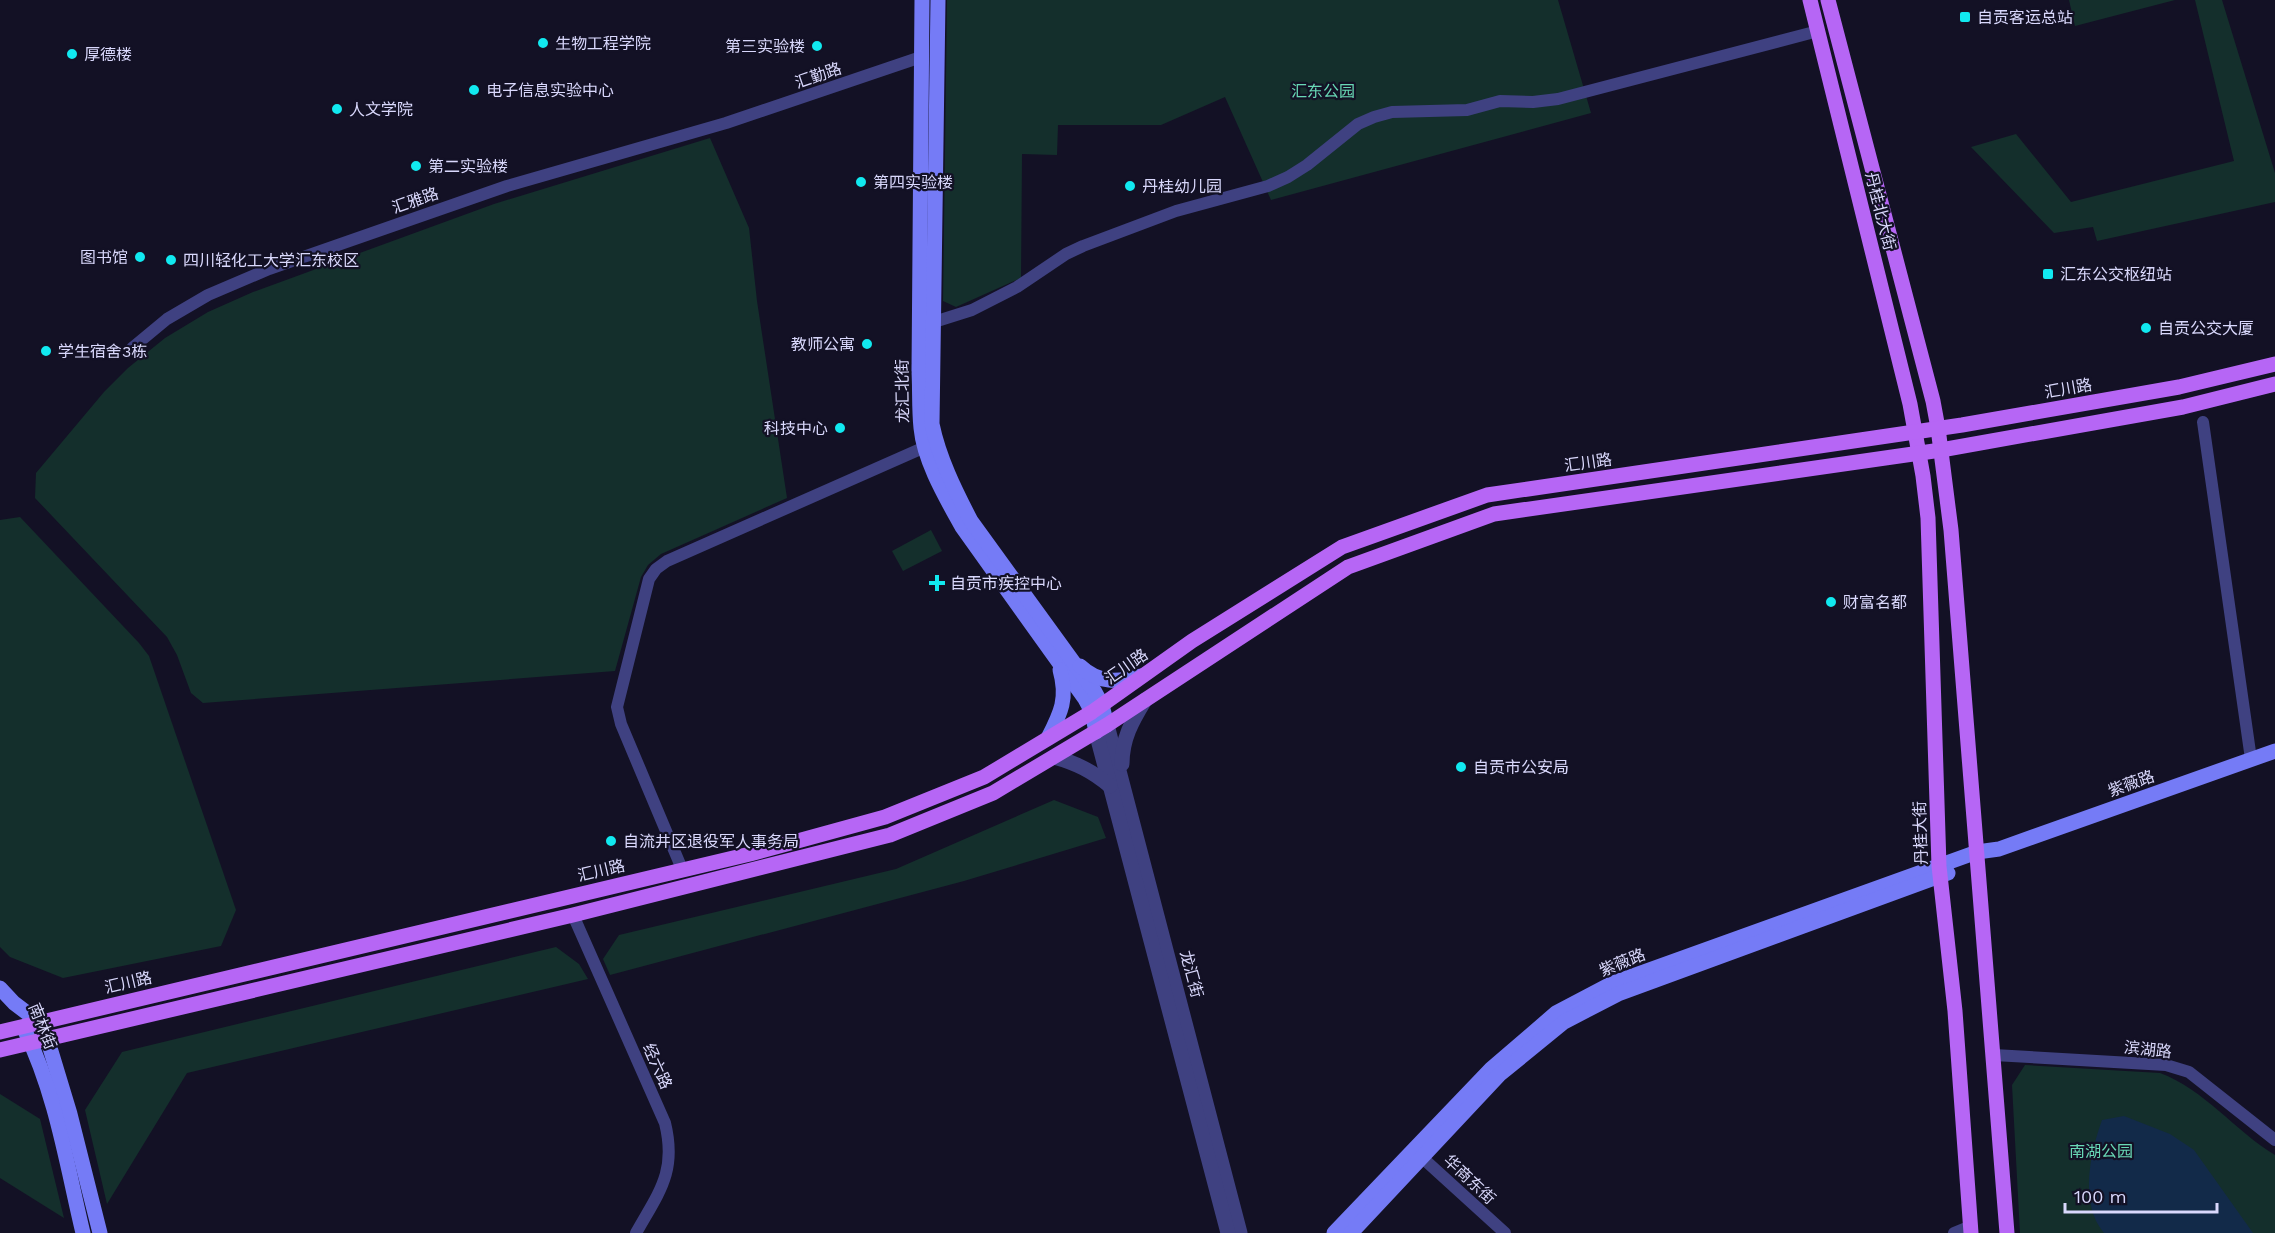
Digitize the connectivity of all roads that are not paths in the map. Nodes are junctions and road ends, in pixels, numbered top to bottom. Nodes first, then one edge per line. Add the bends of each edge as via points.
1 (922, 0) edge
2 (938, 0) edge
3 (1810, 0) edge
4 (1828, 0) edge
5 (1818, 31) junction
6 (921, 57) junction
7 (726, 123) joint
8 (934, 322) junction
9 (132, 348) dead end
10 (2275, 364) edge
11 (2275, 384) edge
12 (2203, 422) dead end
13 (1938, 428) junction
14 (1916, 432) junction
15 (925, 447) junction
16 (1941, 450) junction
17 (1919, 452) junction
18 (1063, 659) junction
19 (1144, 675) junction
20 (1144, 700) junction
21 (1097, 709) junction
22 (1102, 728) junction
23 (1048, 738) junction
24 (2275, 751) edge
25 (1054, 757) junction
26 (2252, 759) junction
27 (1116, 782) junction
28 (1977, 857) junction
29 (682, 869) junction
30 (1940, 871) junction
31 (573, 915) junction
32 (0, 988) edge
33 (14, 1003) junction
34 (39, 1022) junction
35 (23, 1026) junction
36 (0, 1032) edge
37 (47, 1038) junction
38 (31, 1042) junction
39 (0, 1050) edge
40 (1994, 1055) junction
41 (2275, 1140) edge
42 (1417, 1153) junction
43 (1971, 1229) edge
44 (83, 1233) edge
45 (100, 1233) edge
46 (636, 1233) edge
47 (1228, 1233) edge
48 (1240, 1233) edge
49 (1334, 1233) edge
50 (1351, 1233) edge
51 (1505, 1233) edge
52 (1954, 1233) edge
53 (2007, 1233) edge

1 - 6 main road, 龙汇北街
2 - 8 main road, 龙汇北街
3 - 5 main road, 丹桂北大街
4 - 13 main road, 丹桂北大街
5 - 8 street via 1558,99 1500,101 1467,110 1392,112 1374,117 1358,124 1288,177 1176,211 1083,246 972,310
5 - 14 main road, 丹桂北大街
6 - 7 street, 汇勤路
6 - 15 main road, 龙汇北街 via 919,371
7 - 9 street, 汇雅路 via 507,186 269,269 208,295 167,319
8 - 18 main road, 龙汇北街 via 932,424 936,443 971,521
10 - 13 main road, 汇川路 via 2179,387
11 - 16 main road via 2184,407
12 - 26 street
13 - 14 main road, 汇川路
13 - 16 main road, 丹桂北大街
14 - 17 main road, 丹桂大街
14 - 19 main road, 汇川路 via 1487,495 1342,547
15 - 18 main road, 龙汇北街 via 962,527
15 - 29 street via 667,561 650,579 617,707
16 - 17 main road
16 - 28 main road, 丹桂北大街
17 - 20 main road via 1494,514 1348,567
17 - 30 main road, 丹桂大街 via 1928,518
18 - 19 main road via 1110,681
18 - 21 main road, 龙汇北街
18 - 23 main road via 1062,713
19 - 21 main road, 汇川路
20 - 22 main road
20 - 27 street via 1122,749
21 - 22 main road, 龙汇北街
21 - 23 main road, 汇川路
22 - 25 main road
22 - 27 street, 龙汇街
23 - 29 main road, 汇川路 via 984,777 885,817
24 - 26 main road, 紫薇路
25 - 27 street
25 - 31 main road via 993,794 890,836
26 - 28 main road, 紫薇路
27 - 47 street, 龙汇街
27 - 48 street, 龙汇街
28 - 30 main road, 紫薇路
28 - 40 main road, 丹桂北大街
29 - 34 main road, 汇川路
30 - 42 main road, 紫薇路 via 1613,983 1556,1013 1491,1069
30 - 43 main road, 丹桂大街
31 - 37 main road
31 - 46 street, 经六路 via 670,1142 665,1178
32 - 33 main road
33 - 34 main road, 南林街
33 - 35 main road, 南林街
34 - 35 main road, 汇川路
34 - 37 main road, 南林街
35 - 36 main road, 汇川路
35 - 38 main road, 南林街
37 - 38 main road
37 - 45 main road, 南林街
38 - 39 main road
38 - 44 main road, 南林街 via 56,1118
40 - 41 street, 滨湖路 via 2166,1065 2189,1072
40 - 53 main road, 丹桂北大街
42 - 49 main road, 紫薇路
42 - 50 main road, 紫薇路
42 - 51 street, 华商东街
43 - 52 street

